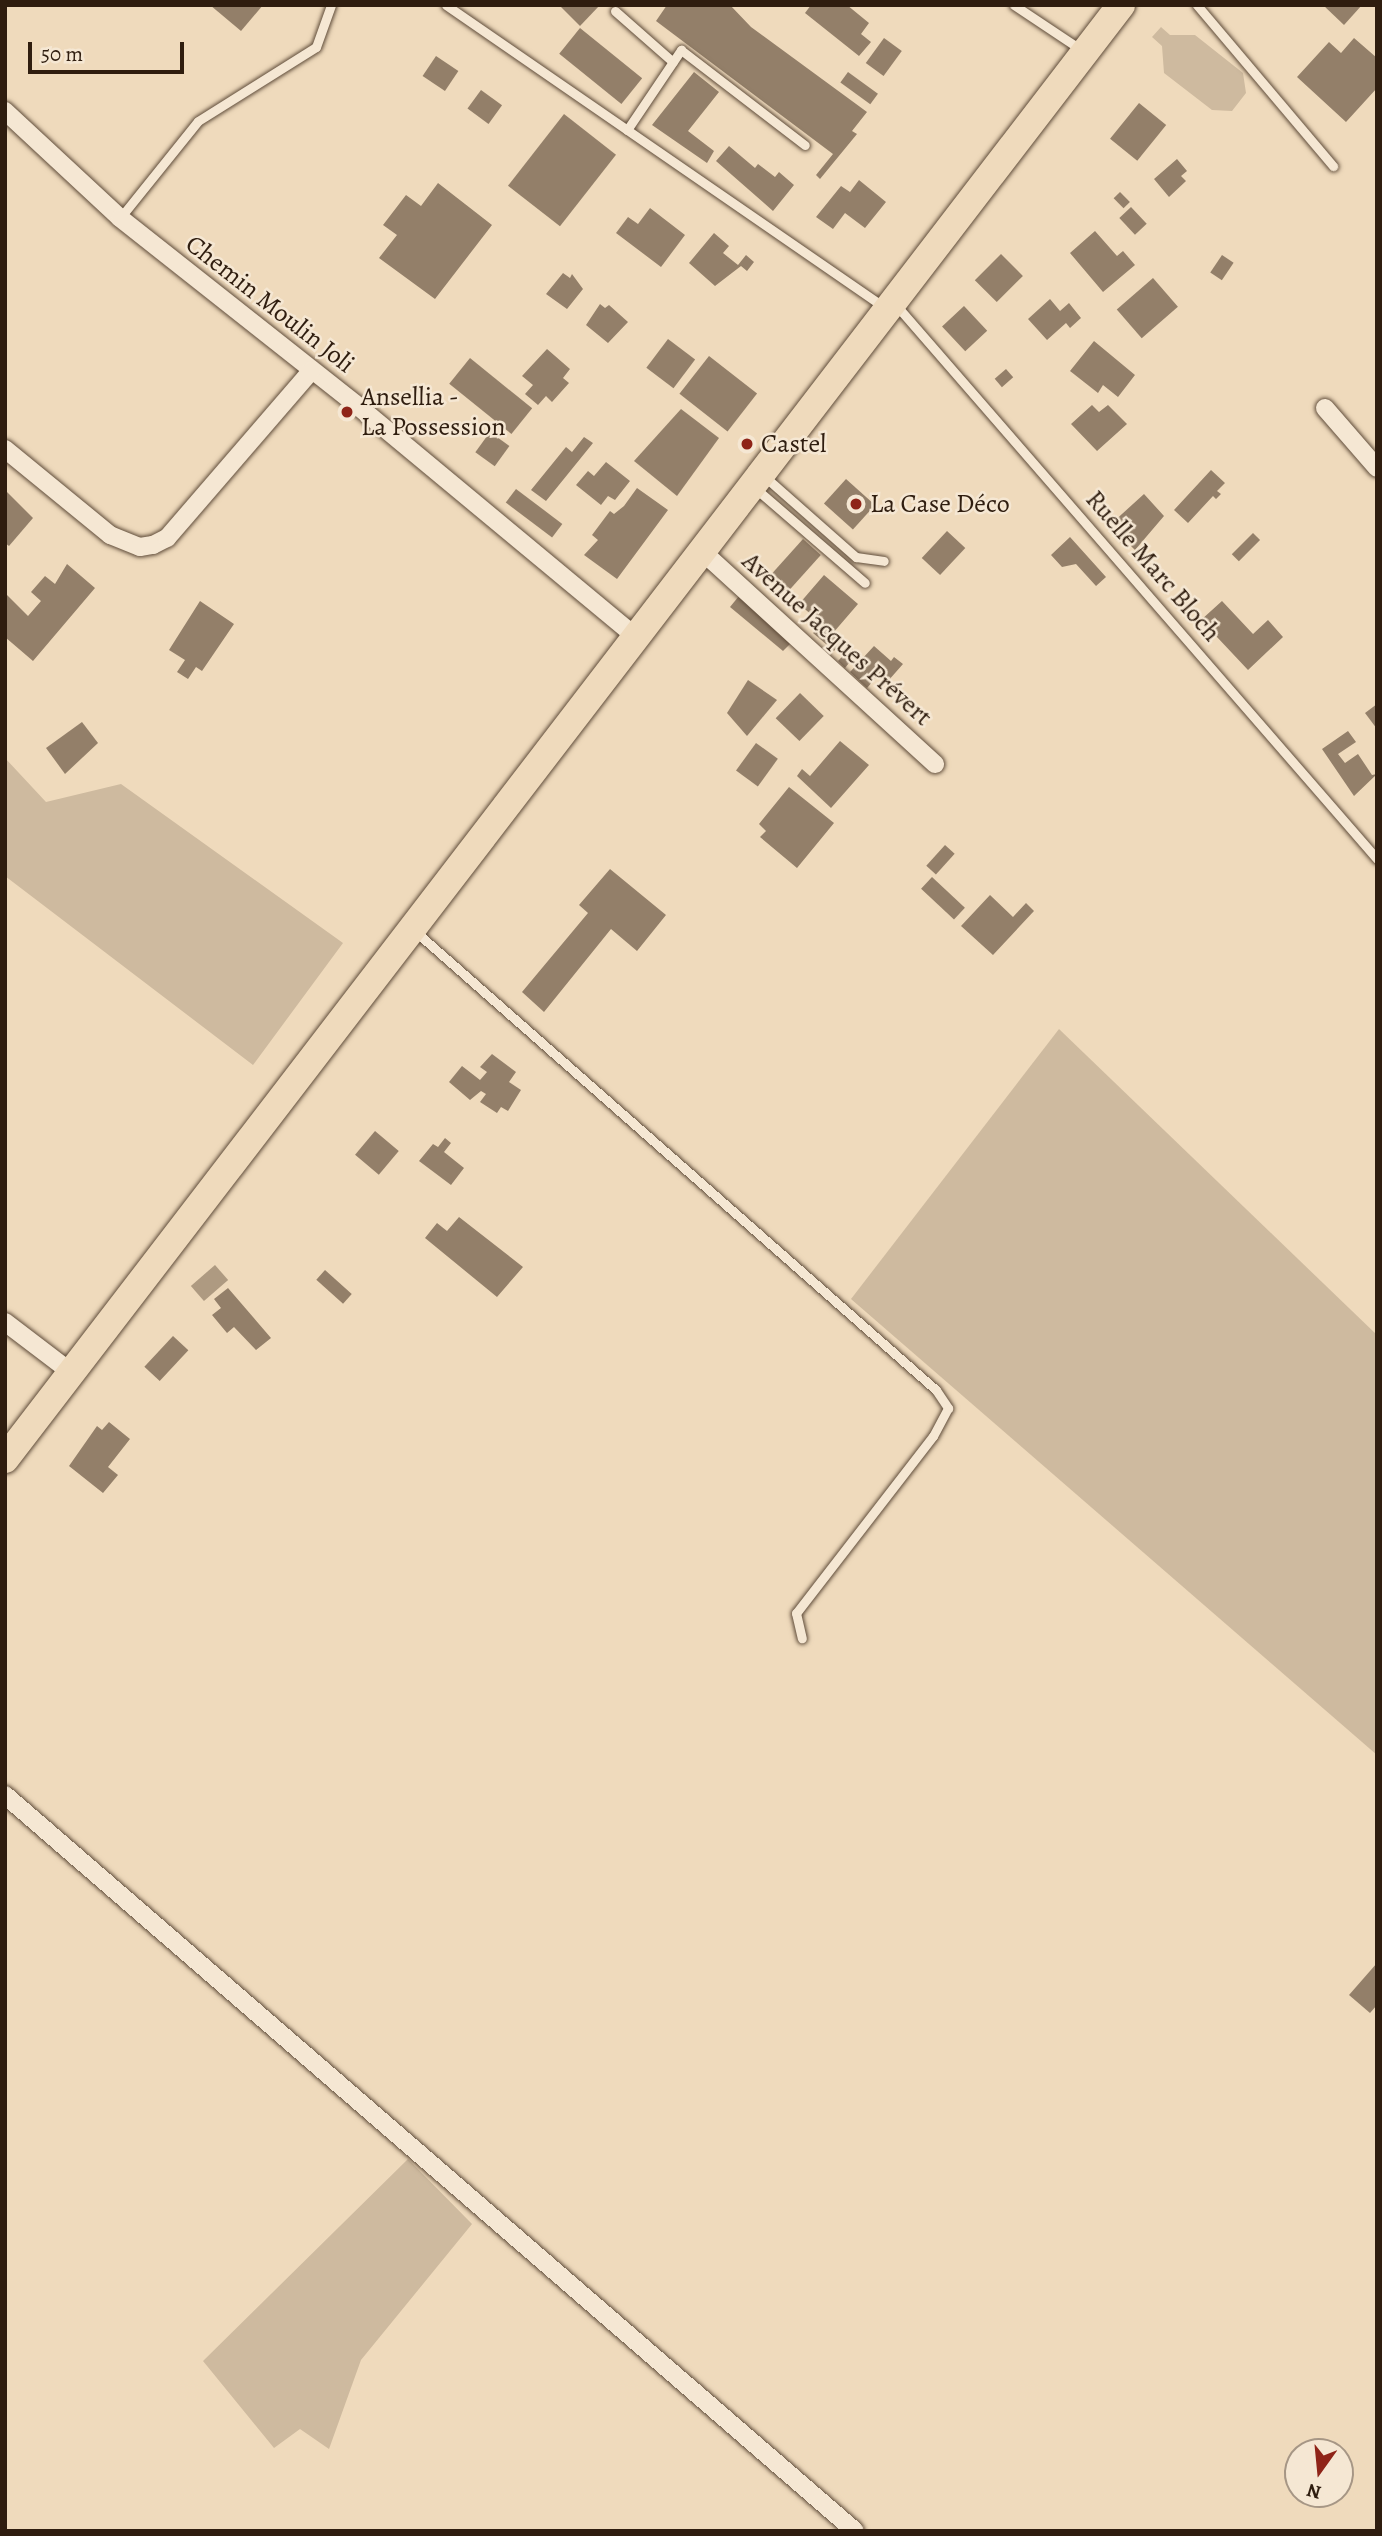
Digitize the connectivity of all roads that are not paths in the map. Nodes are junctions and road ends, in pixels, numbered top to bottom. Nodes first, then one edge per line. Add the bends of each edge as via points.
1 (331, 5) edge
2 (446, 5) edge
3 (1014, 5) edge
4 (1121, 5) edge
5 (1197, 5) edge
6 (615, 11) dead end
7 (1085, 53) junction
8 (673, 62) junction
9 (5, 111) edge
10 (628, 130) junction
11 (805, 145) dead end
12 (1333, 166) dead end
13 (120, 218) junction
14 (891, 306) junction
15 (311, 371) junction
16 (1325, 408) dead end
17 (5, 449) edge
18 (1377, 468) edge
19 (758, 481) junction
20 (704, 553) junction
21 (884, 561) dead end
22 (865, 583) dead end
23 (638, 639) junction
24 (935, 764) dead end
25 (1377, 859) edge
26 (414, 930) junction
27 (5, 1322) edge
28 (72, 1373) junction
29 (5, 1459) edge
30 (802, 1638) dead end
31 (5, 1795) edge
32 (855, 2531) edge

1 - 13 lane via 316,47 198,121
2 - 10 lane, Ruelle Marc Bloch
3 - 7 lane
4 - 7 main road
5 - 12 lane
6 - 8 lane
7 - 14 main road
8 - 10 lane
8 - 11 lane via 681,50
9 - 13 street, Chemin Moulin Joli
10 - 14 lane, Ruelle Marc Bloch
13 - 15 street, Chemin Moulin Joli
14 - 19 main road
14 - 25 lane, Ruelle Marc Bloch
15 - 17 street via 167,538 153,545 140,547 110,535
15 - 23 street, Chemin Moulin Joli
16 - 18 street
19 - 20 main road
19 - 21 lane via 856,557
19 - 22 lane
20 - 23 main road
20 - 24 street, Avenue Jacques Prévert
23 - 26 main road
26 - 28 main road
26 - 30 lane via 936,1390 948,1408 933,1436 796,1613
27 - 28 street
28 - 29 main road
31 - 32 street

